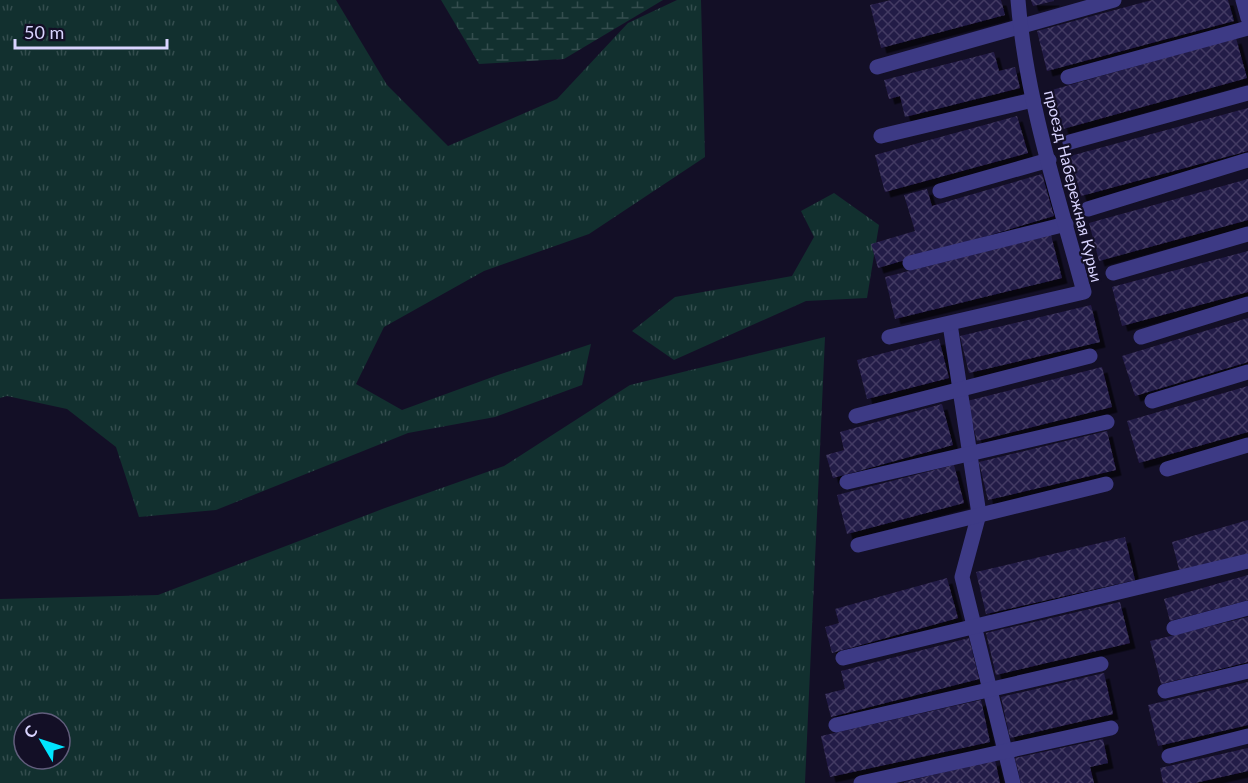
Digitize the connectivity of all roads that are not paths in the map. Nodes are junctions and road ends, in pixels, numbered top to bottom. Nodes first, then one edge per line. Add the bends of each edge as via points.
1 (1018, 0) edge
2 (1114, 0) edge
3 (1243, 0) edge
4 (1248, 18) edge
5 (1020, 26) junction
6 (1248, 28) edge
7 (877, 67) dead end
8 (1068, 77) dead end
9 (1248, 93) edge
10 (1033, 99) junction
11 (881, 136) dead end
12 (1070, 142) dead end
13 (1048, 160) junction
14 (1248, 160) edge
15 (940, 191) dead end
16 (1088, 209) dead end
17 (1066, 224) junction
18 (1248, 234) edge
19 (910, 263) dead end
20 (1113, 273) dead end
21 (1248, 304) edge
22 (950, 324) junction
23 (890, 337) dead end
24 (1141, 337) dead end
25 (1090, 356) dead end
26 (1248, 372) edge
27 (960, 391) junction
28 (1152, 401) dead end
29 (856, 416) dead end
30 (1107, 422) dead end
31 (1248, 446) edge
32 (970, 452) junction
33 (1167, 469) dead end
34 (846, 482) dead end
35 (1107, 484) dead end
36 (979, 514) junction
37 (858, 545) dead end
38 (1248, 561) edge
39 (1248, 608) edge
40 (974, 628) junction
41 (1174, 628) dead end
42 (843, 658) dead end
43 (1101, 664) dead end
44 (1248, 671) edge
45 (990, 689) junction
46 (1165, 691) dead end
47 (836, 725) dead end
48 (1111, 728) dead end
49 (1248, 736) edge
50 (1005, 750) junction
51 (1170, 756) dead end
52 (861, 783) edge
53 (1013, 783) edge

1 - 5 lane, проезд Набережная Курьи
2 - 5 lane
3 - 4 lane
5 - 7 lane
5 - 10 lane, проезд Набережная Курьи
6 - 8 lane
9 - 12 lane
10 - 11 lane
10 - 13 lane, проезд Набережная Курьи
13 - 15 lane
13 - 17 lane, проезд Набережная Курьи
14 - 16 lane
17 - 19 lane
17 - 22 lane, проезд Набережная Курьи via 1084,292
18 - 20 lane
21 - 24 lane
22 - 23 lane, проезд Набережная Курьи
22 - 27 lane
25 - 27 lane
26 - 28 lane
27 - 29 lane
27 - 32 lane
30 - 32 lane
31 - 33 lane
32 - 34 lane
32 - 36 lane
35 - 36 lane
36 - 37 lane
36 - 40 lane via 962,578
38 - 40 lane
39 - 41 lane
40 - 42 lane
40 - 45 lane
43 - 45 lane
44 - 46 lane
45 - 47 lane
45 - 50 lane
48 - 50 lane
49 - 51 lane
50 - 52 lane
50 - 53 lane

